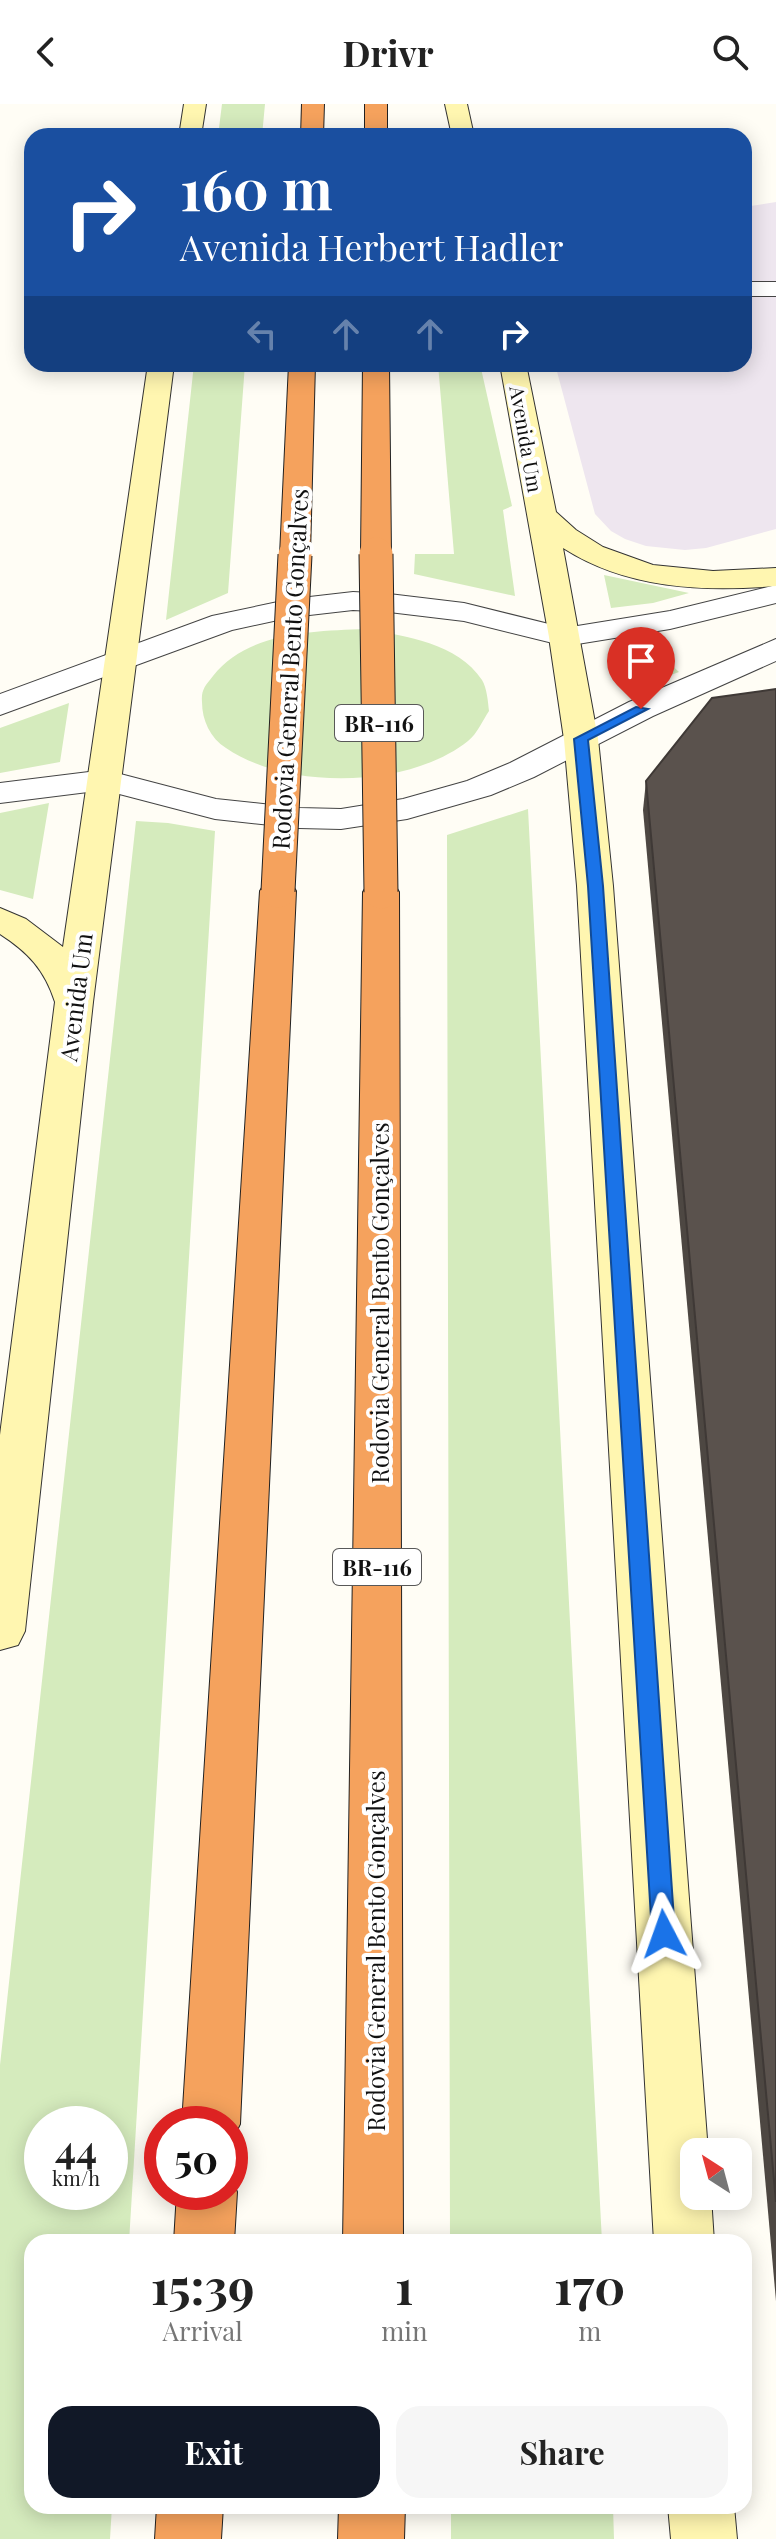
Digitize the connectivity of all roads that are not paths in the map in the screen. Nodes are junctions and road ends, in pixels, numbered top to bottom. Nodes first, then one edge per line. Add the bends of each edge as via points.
1 (195, 104) edge
2 (313, 104) edge
3 (376, 104) edge
4 (456, 104) edge
5 (191, 128) edge
6 (312, 128) edge
7 (376, 128) edge
8 (461, 128) edge
9 (752, 289) edge
10 (776, 289) edge
11 (160, 372) edge
12 (302, 372) edge
13 (376, 372) edge
14 (514, 372) edge
15 (541, 514) junction
16 (776, 577) edge
17 (776, 594) edge
18 (565, 637) junction
19 (776, 649) edge
20 (122, 662) junction
21 (0, 705) edge
22 (581, 739) junction
23 (105, 780) junction
24 (0, 793) edge
25 (0, 919) edge
26 (74, 1002) junction
27 (0, 1631) edge
28 (212, 2106) edge
29 (206, 2210) edge
30 (204, 2234) edge
31 (373, 2234) edge
32 (683, 2234) edge
33 (190, 2514) edge
34 (372, 2514) edge
35 (702, 2514) edge
36 (188, 2539) edge
37 (371, 2539) edge
38 (704, 2539) edge

1 - 5 main road
2 - 6 highway
3 - 7 highway
4 - 8 main road
9 - 10 lane
11 - 20 main road, Avenida Um
12 - 28 highway, Rodovia General Bento Gonçalves, bridge
13 - 31 highway, Rodovia General Bento Gonçalves / BR-116, bridge via 381,892
14 - 15 main road, Avenida Um
15 - 16 main road via 555,530 604,559 655,576 708,582
15 - 18 main road, Avenida Um
17 - 18 street via 670,620
18 - 20 street via 464,612 353,601 223,623
18 - 22 main road, Avenida Um
19 - 22 street
20 - 21 street
20 - 23 main road, Avenida Um
22 - 23 street via 479,788 407,809 341,819 215,809
22 - 32 main road, Avenida Um
23 - 24 street
23 - 26 main road, Avenida Um
25 - 26 main road via 44,946 69,981
26 - 27 main road, Avenida Um
29 - 30 highway
33 - 36 highway
34 - 37 highway
35 - 38 main road

